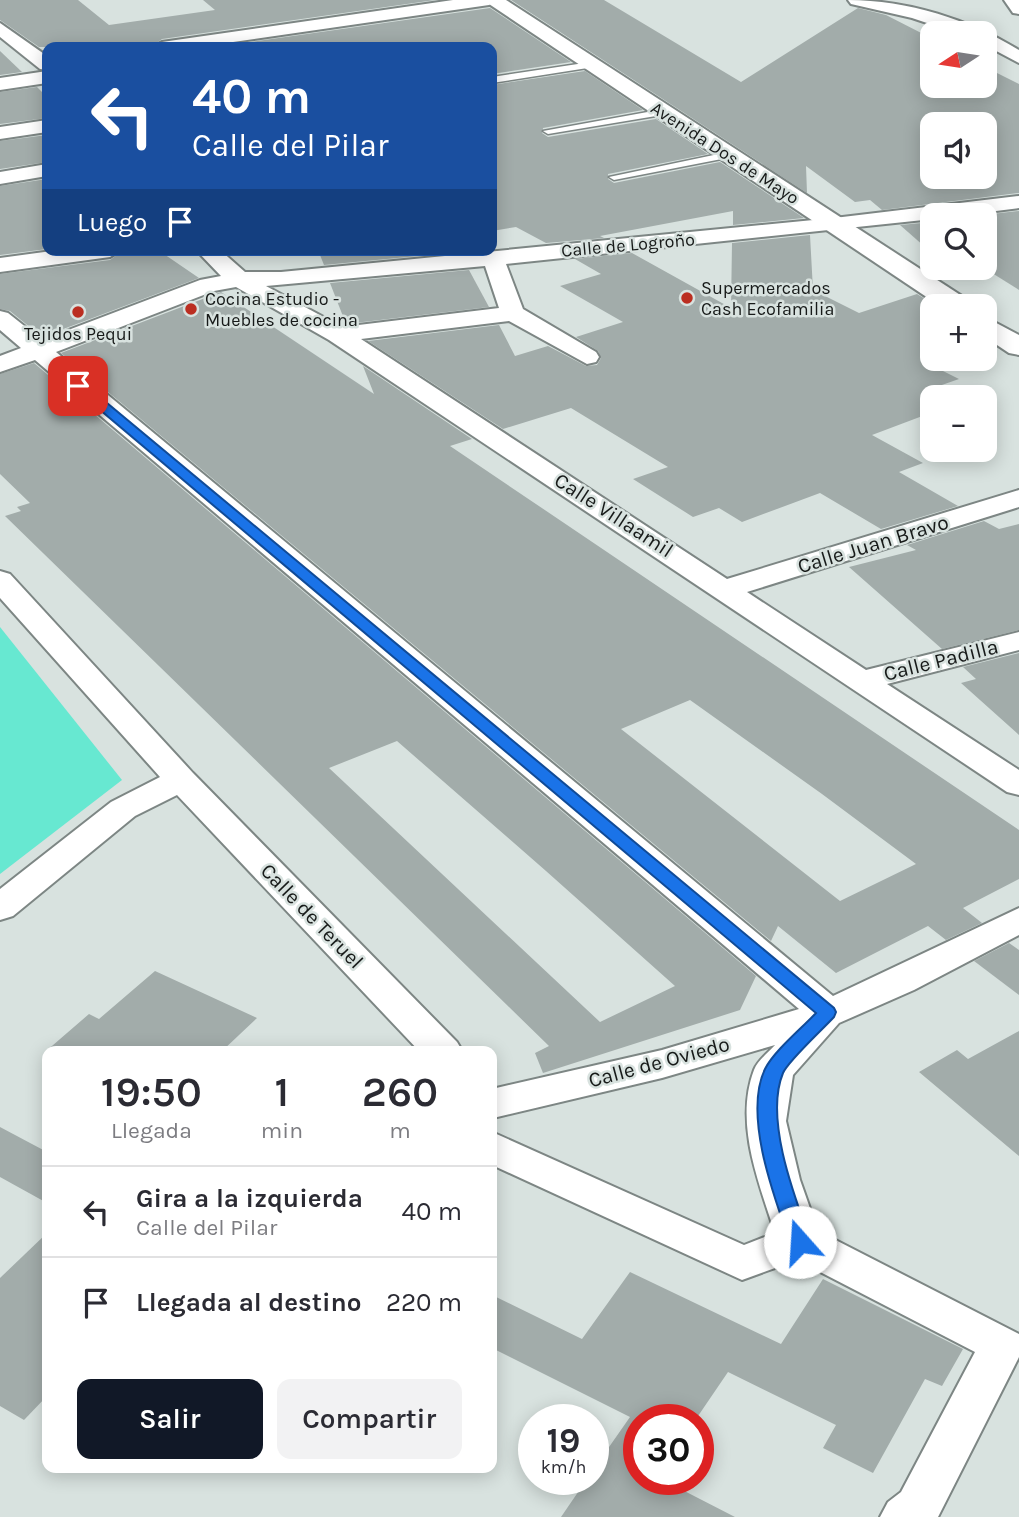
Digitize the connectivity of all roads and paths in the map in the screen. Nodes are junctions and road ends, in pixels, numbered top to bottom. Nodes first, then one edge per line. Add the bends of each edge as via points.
1 (491, 0) edge
2 (857, 0) edge
3 (1013, 0) edge
4 (1019, 9) edge
5 (938, 21) edge
6 (0, 28) edge
7 (998, 38) edge
8 (1019, 40) edge
9 (197, 42) edge
10 (998, 46) edge
11 (1019, 58) edge
12 (42, 63) edge
13 (592, 65) junction
14 (42, 69) edge
15 (497, 79) edge
16 (0, 84) edge
17 (664, 112) junction
18 (42, 127) edge
19 (548, 131) dead end
20 (0, 133) edge
21 (729, 155) junction
22 (42, 171) edge
23 (614, 177) dead end
24 (0, 178) edge
25 (1019, 202) edge
26 (834, 225) junction
27 (66, 256) edge
28 (211, 256) edge
29 (415, 258) edge
30 (493, 258) junction
31 (0, 265) edge
32 (241, 279) junction
33 (940, 294) edge
34 (513, 313) junction
35 (0, 318) edge
36 (997, 333) edge
37 (338, 335) junction
38 (1019, 347) edge
39 (36, 350) junction
40 (587, 357) dead end
41 (0, 365) edge
42 (1019, 498) edge
43 (0, 580) edge
44 (726, 589) junction
45 (1019, 640) edge
46 (864, 680) junction
47 (181, 780) junction
48 (1019, 785) edge
49 (0, 908) edge
50 (1019, 920) edge
51 (827, 1012) junction
52 (437, 1046) edge
53 (497, 1103) edge
54 (497, 1149) edge
55 (800, 1242) junction
56 (905, 1517) edge

1 - 9 street
1 - 13 street, Avenida Dos de Mayo
2 - 5 street
3 - 4 street
6 - 12 street
7 - 8 street
10 - 11 street
13 - 15 lane
13 - 17 street, Avenida Dos de Mayo
14 - 16 street
17 - 19 lane
17 - 21 street, Avenida Dos de Mayo
18 - 20 street
21 - 23 lane
21 - 26 street, Avenida Dos de Mayo
22 - 24 street
25 - 26 street, Calle de Logroño
26 - 30 street, Calle de Logroño
26 - 33 street, Avenida Dos de Mayo
27 - 31 street
28 - 32 street, Calle Villaamil
29 - 30 street, Calle de Logroño
29 - 32 street, Calle de Logroño via 281,279
30 - 34 street
32 - 37 street, Calle Villaamil
32 - 39 street, Calle de Logroño via 208,285
34 - 37 street
34 - 40 street
35 - 39 street
36 - 38 street
37 - 44 street, Calle Villaamil
39 - 41 street, Calle de Logroño
39 - 51 street
42 - 44 street, Calle Juan Bravo
43 - 47 street, Calle de Teruel
44 - 46 street, Calle Villaamil
45 - 46 street, Calle Padilla
46 - 48 street, Calle Villaamil
47 - 49 street via 123,809
47 - 52 street, Calle de Teruel
50 - 51 street, Calle de Oviedo via 917,974
51 - 53 street, Calle de Oviedo via 676,1062
51 - 55 street, Calle de Oviedo via 774,1071 766,1121
54 - 55 street via 742,1263
55 - 56 street via 1002,1345 918,1507

